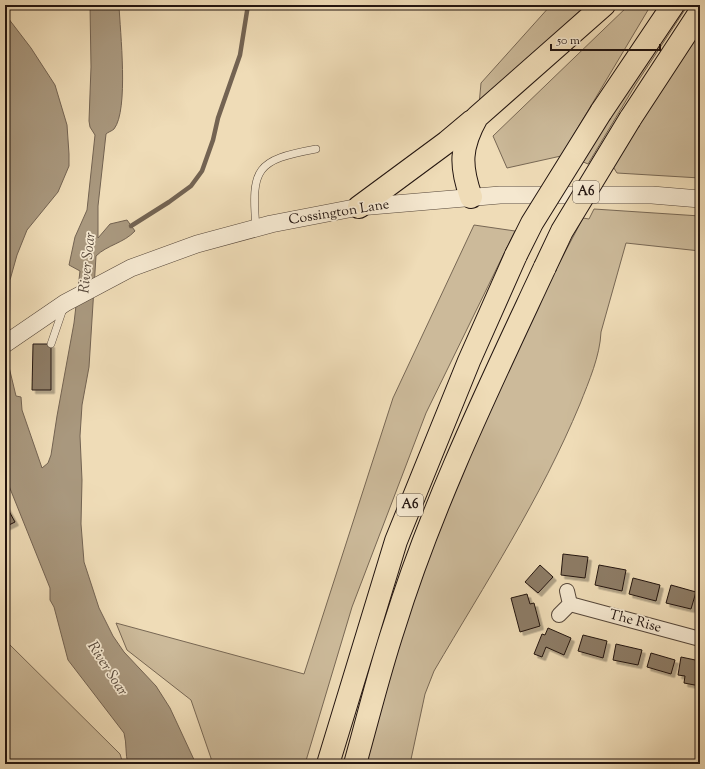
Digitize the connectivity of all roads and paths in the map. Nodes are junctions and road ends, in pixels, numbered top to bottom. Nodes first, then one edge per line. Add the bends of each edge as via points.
1 (604, 5) edge
2 (673, 5) edge
3 (700, 12) edge
4 (477, 117) junction
5 (316, 149) dead end
6 (471, 197) junction
7 (700, 199) edge
8 (358, 207) junction
9 (256, 228) junction
10 (65, 303) junction
11 (10, 340) edge
12 (51, 344) dead end
13 (559, 615) dead end
14 (700, 639) edge
15 (328, 764) edge
16 (355, 764) edge

1 - 4 highway
2 - 15 highway, A6, bridge via 600,112 532,223 516,255 469,361 396,541
3 - 16 highway, A6, bridge via 630,119 562,232 545,266 432,522 394,626
4 - 6 highway via 469,130 463,152 465,179
4 - 8 highway
5 - 9 lane via 275,158 264,166 257,179 254,198
6 - 7 street, Cossington Lane via 652,195
6 - 8 street, Cossington Lane
8 - 9 street, Cossington Lane
9 - 10 street, Cossington Lane via 160,256 109,279
10 - 11 street, Cossington Lane
10 - 12 lane
13 - 14 street, The Rise via 569,598

